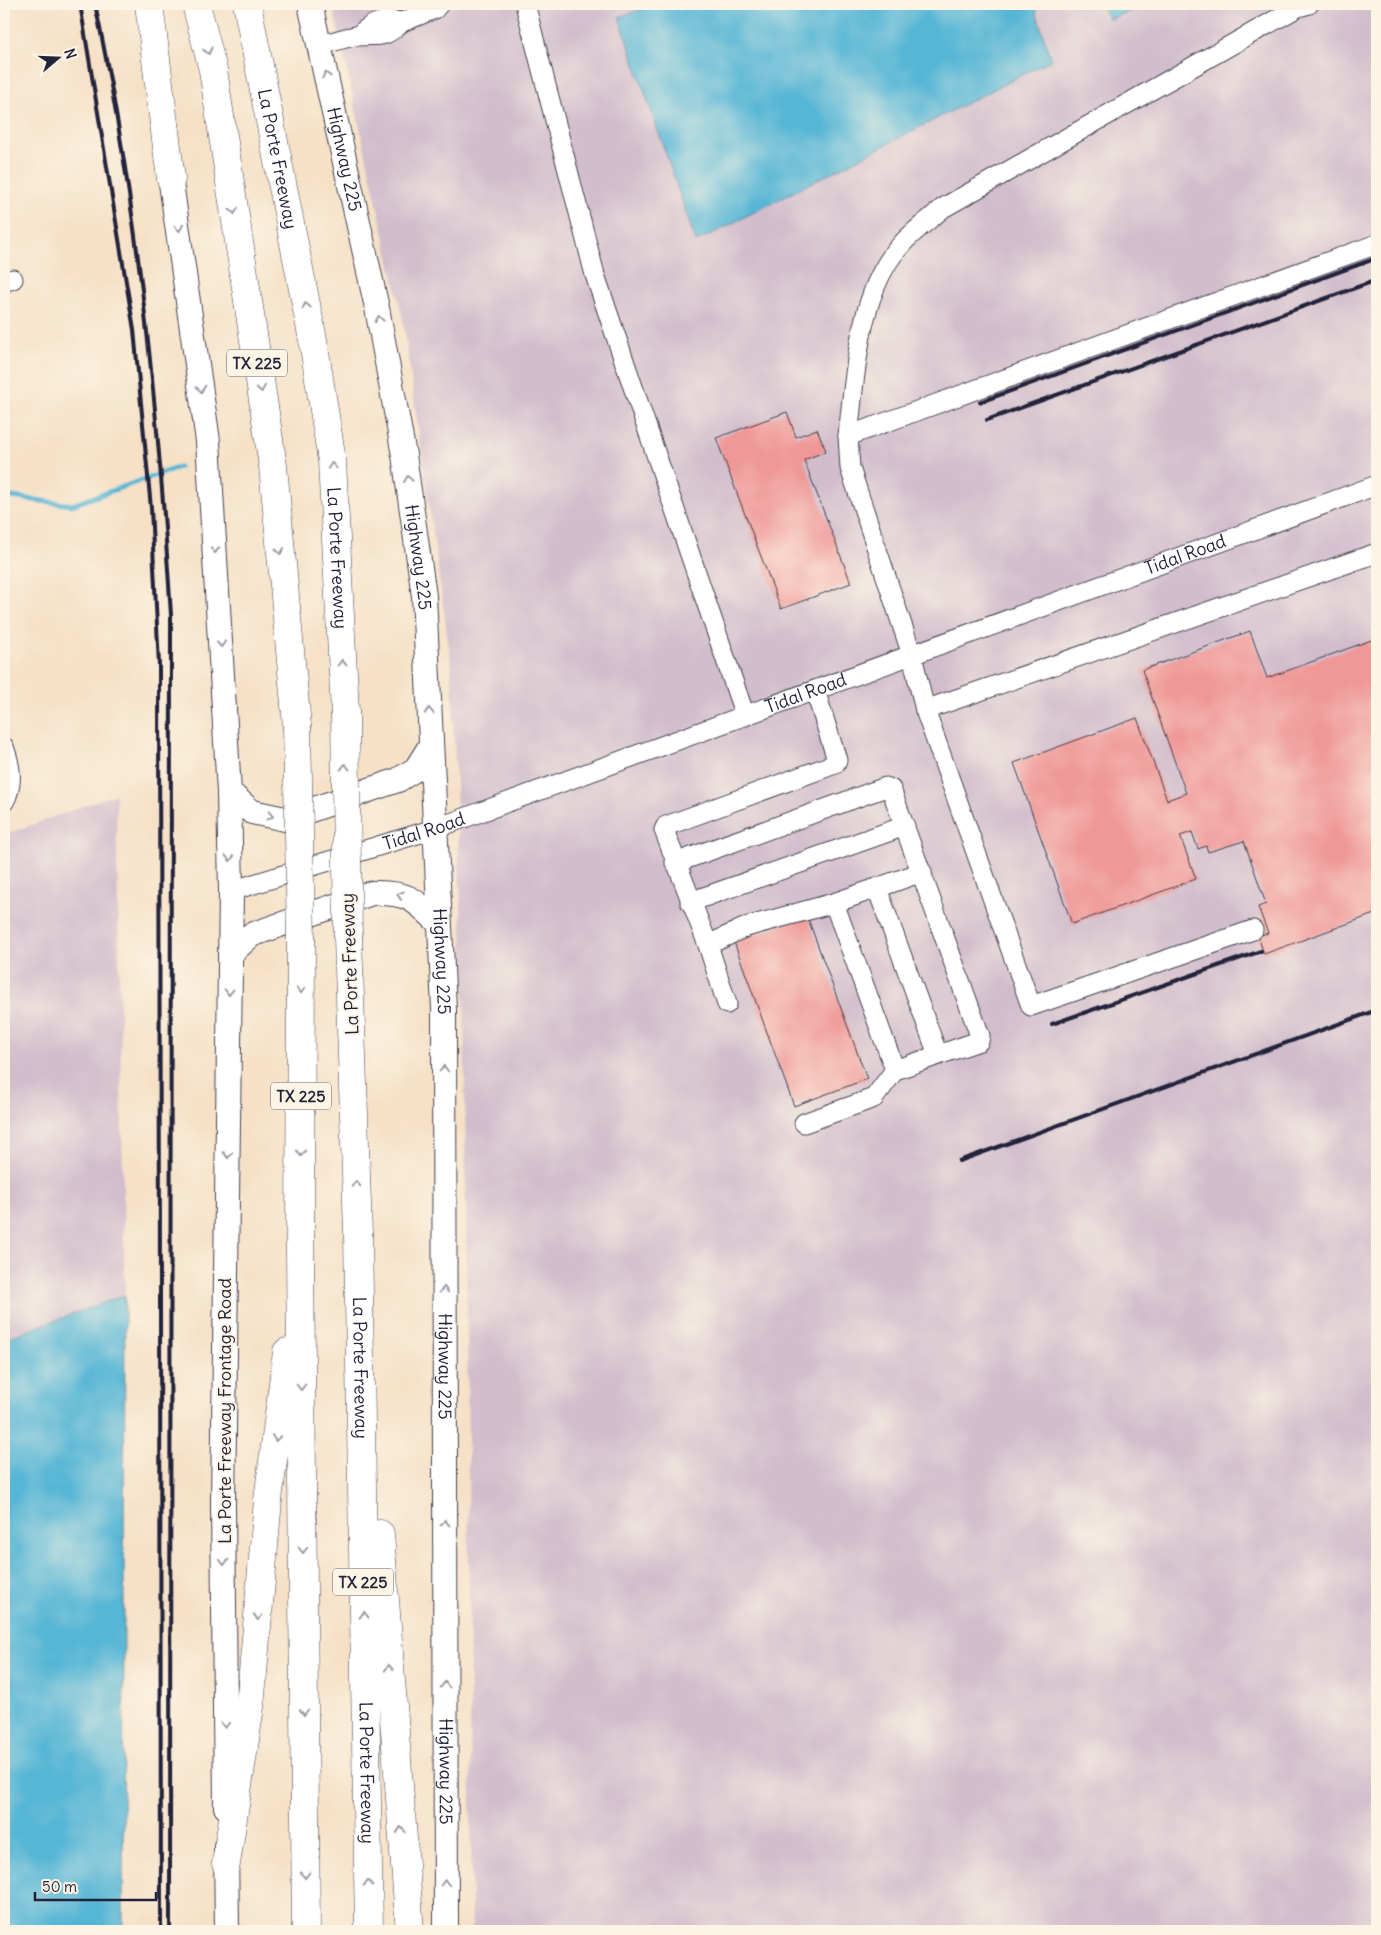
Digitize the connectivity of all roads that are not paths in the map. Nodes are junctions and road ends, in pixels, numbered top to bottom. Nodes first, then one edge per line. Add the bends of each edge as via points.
1 (136, 4) edge
2 (149, 4) edge
3 (196, 4) edge
4 (247, 4) edge
5 (310, 4) edge
6 (439, 4) edge
7 (525, 4) edge
8 (1308, 4) edge
9 (319, 46) junction
10 (171, 180) junction
11 (1377, 244) edge
12 (848, 436) junction
13 (1377, 485) edge
14 (1377, 553) edge
15 (912, 654) junction
16 (815, 690) junction
17 (925, 710) junction
18 (745, 716) junction
19 (431, 745) junction
20 (4, 747) edge
21 (230, 792) junction
22 (4, 802) edge
23 (905, 826) junction
24 (434, 829) junction
25 (675, 863) junction
26 (922, 872) junction
27 (877, 888) junction
28 (231, 891) junction
29 (690, 902) junction
30 (834, 903) junction
31 (439, 923) junction
32 (1253, 930) dead end
33 (708, 944) junction
34 (230, 954) junction
35 (727, 1004) dead end
36 (938, 1055) junction
37 (895, 1070) junction
38 (804, 1123) dead end
39 (358, 1233) junction
40 (300, 1251) junction
41 (226, 1864) junction
42 (227, 1931) edge
43 (306, 1931) edge
44 (369, 1931) edge
45 (410, 1931) edge
46 (446, 1931) edge

1 - 10 main road via 155,83
2 - 10 highway
3 -> 40 highway, TX 225, bridge via 213,70 272,466 297,726 301,941
39 -> 4 highway, La Porte Freeway / TX 225, bridge via 344,712 332,461 313,340
5 - 9 main road, Highway 225
6 - 9 street via 385,34 358,36
7 - 18 street via 595,275
8 - 12 street via 943,208 899,246 880,276 866,315
19 -> 9 main road, Highway 225 via 424,596 404,455 362,234
10 -> 21 main road via 208,441
11 - 12 street
12 - 15 street via 850,468
13 - 15 street, Tidal Road
14 - 17 street
15 - 16 street, Tidal Road
15 - 17 street
16 - 18 street, Tidal Road
16 - 25 street via 837,760 835,764 666,826 664,830
17 - 32 street via 1031,1006
18 - 24 street, Tidal Road
21 -> 19 main road via 252,812 285,819 398,780 416,769
19 - 24 main road, Highway 225
20 - 22 street via 11,774 10,790
21 -> 28 main road
23 - 25 street via 891,789 886,787
23 - 26 street
23 - 29 street
24 - 28 street, Tidal Road
24 - 31 main road, Highway 225
25 - 29 street
26 - 27 street
26 - 36 street via 980,1036 979,1040
27 - 30 street
27 - 36 street
28 - 34 main road, La Porte Freeway Frontage Road
29 - 33 street
30 - 33 street via 746,927
30 - 37 street
31 -> 34 main road via 415,900 393,893 372,893 251,935
46 -> 31 main road, Highway 225 via 444,1009
33 - 35 street
34 -> 41 main road, La Porte Freeway Frontage Road via 223,1504
36 - 37 street
37 - 38 street via 874,1098
44 -> 39 highway, La Porte Freeway / TX 225
45 -> 39 highway
40 -> 41 highway via 268,1500 250,1707
40 -> 43 highway, TX 225
41 - 42 main road, La Porte Freeway Frontage Road

